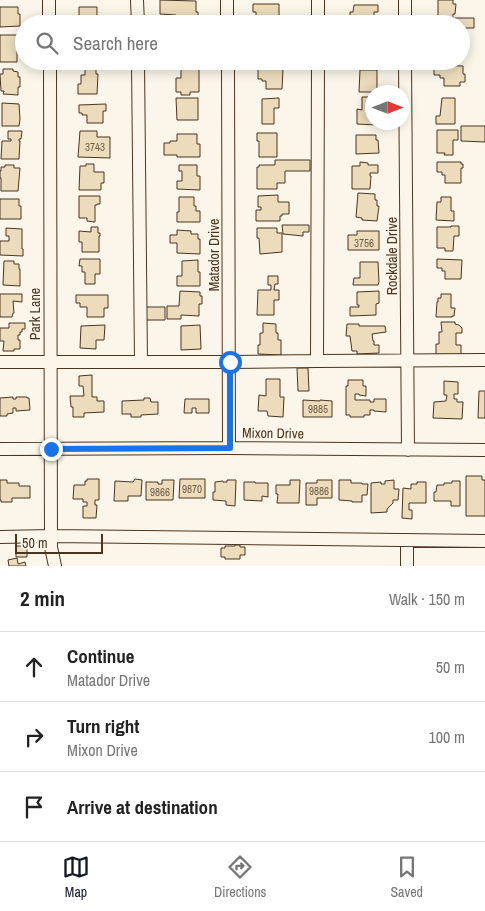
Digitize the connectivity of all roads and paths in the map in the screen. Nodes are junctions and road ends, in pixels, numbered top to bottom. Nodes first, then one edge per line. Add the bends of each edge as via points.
1 (49, 0) edge
2 (138, 0) edge
3 (227, 0) edge
4 (318, 0) edge
5 (405, 0) edge
6 (50, 15) edge
7 (138, 15) edge
8 (228, 15) edge
9 (318, 15) edge
10 (405, 15) edge
11 (50, 70) edge
12 (138, 70) edge
13 (228, 70) edge
14 (318, 70) edge
15 (405, 70) edge
16 (318, 360) junction
17 (485, 360) edge
18 (50, 361) junction
19 (408, 361) junction
20 (0, 362) edge
21 (141, 362) junction
22 (230, 362) junction
23 (230, 448) junction
24 (0, 449) edge
25 (51, 449) junction
26 (408, 450) junction
27 (485, 450) edge
28 (51, 536) junction
29 (0, 537) edge
30 (407, 540) junction
31 (485, 540) edge
32 (55, 566) edge
33 (407, 566) edge

1 - 6 street
2 - 7 street
3 - 8 street
4 - 9 street
5 - 10 street
11 - 18 street, Park Lane
12 - 21 street
13 - 22 street, Matador Drive
14 - 16 street
15 - 19 street, Rockdale Drive
16 - 19 street
16 - 22 street
17 - 19 street
18 - 20 street
18 - 21 street
18 - 25 street, Park Lane
19 - 26 street, Rockdale Drive
21 - 22 street
22 - 23 street, Matador Drive
23 - 25 street, Mixon Drive
23 - 26 street, Mixon Drive
24 - 25 street, Mixon Drive
25 - 28 street, Park Lane
26 - 27 street, Mixon Drive
28 - 29 street
28 - 30 street
28 - 32 street, Park Lane
30 - 31 street
30 - 33 street

